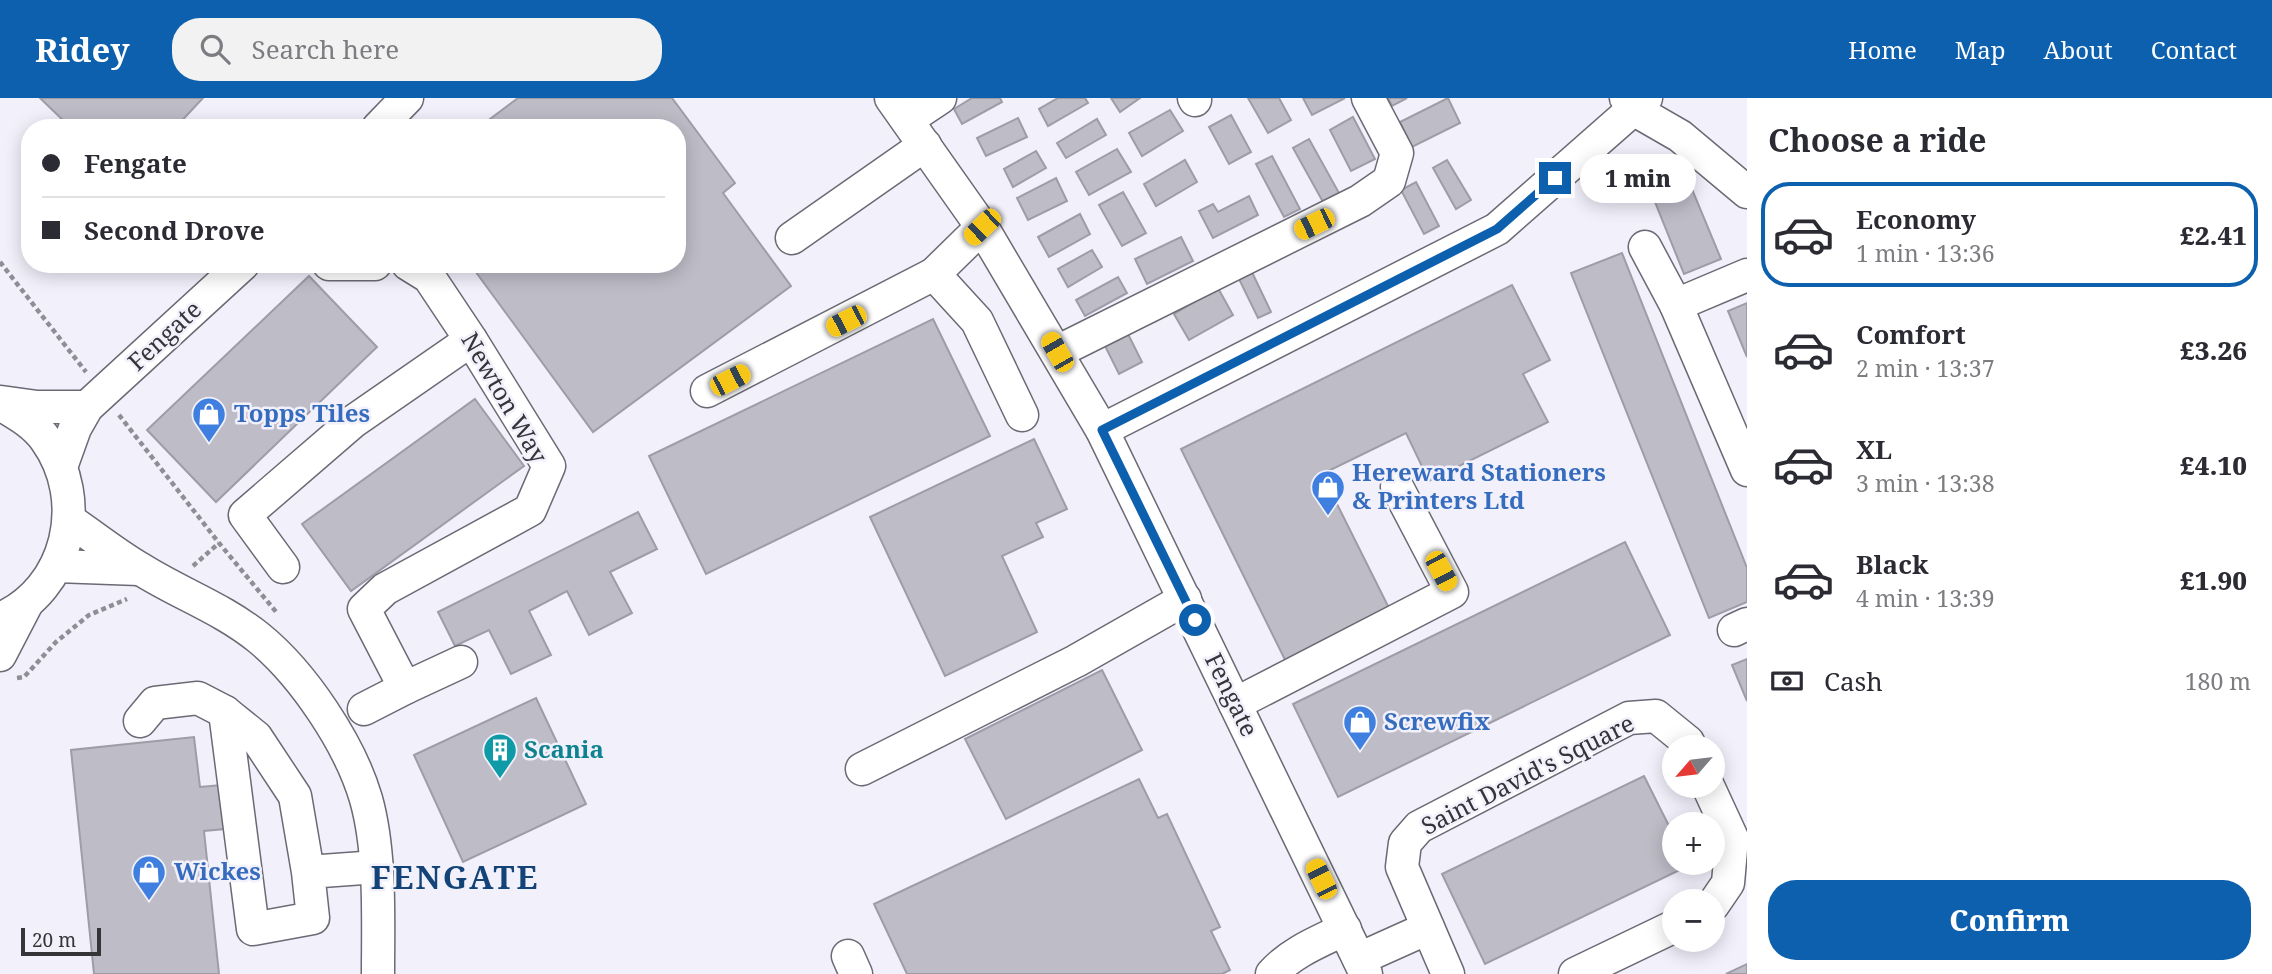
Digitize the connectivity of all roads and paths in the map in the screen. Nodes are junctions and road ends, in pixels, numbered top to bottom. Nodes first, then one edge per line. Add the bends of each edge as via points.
1 (407, 98) edge
2 (940, 98) edge
3 (1368, 98) edge
4 (1635, 102) edge
5 (899, 109) edge
6 (387, 119) edge
7 (925, 145) junction
8 (1747, 192) edge
9 (982, 227) junction
10 (792, 238) dead end
11 (1645, 247) dead end
12 (233, 273) edge
13 (423, 273) edge
14 (934, 274) junction
15 (1747, 275) edge
16 (1676, 305) junction
17 (471, 340) junction
18 (1057, 352) junction
19 (707, 391) dead end
20 (0, 403) edge
21 (87, 407) junction
22 (1022, 415) dead end
23 (1102, 430) junction
24 (61, 467) junction
25 (1747, 470) edge
26 (1397, 487) dead end
27 (69, 520) junction
28 (219, 543) dead end
29 (56, 566) junction
30 (283, 567) dead end
31 (139, 569) junction
32 (171, 585) junction
33 (1185, 600) junction
34 (28, 601) junction
35 (0, 619) edge
36 (461, 662) dead end
37 (6, 667) edge
38 (405, 688) junction
39 (1235, 704) junction
40 (364, 709) dead end
41 (225, 712) junction
42 (140, 721) dead end
43 (1679, 735) edge
44 (862, 769) dead end
45 (1714, 798) edge
46 (377, 867) junction
47 (308, 872) junction
48 (1724, 889) edge
49 (1428, 928) junction
50 (1345, 929) junction
51 (1662, 932) edge
52 (1363, 966) edge
53 (378, 974) edge
54 (1272, 974) edge
55 (1448, 974) edge
56 (1576, 974) edge

1 - 6 street
2 - 5 street
3 - 18 street via 1397,153 1389,181 1360,201
4 - 8 street
4 - 23 street via 1497,229
5 - 7 street, Fengate
7 - 9 street, Fengate
7 - 10 street
9 - 14 street
9 - 18 street, Fengate
11 - 16 street
12 - 21 street, Fengate
13 - 17 street, Newton Way
14 - 19 street
14 - 22 street via 976,321
15 - 16 street
16 - 25 street
17 - 30 street via 354,421 246,515
17 - 38 street, Newton Way via 549,466 530,510 384,589 364,609
18 - 23 street, Fengate
20 - 21 street
20 - 24 street via 46,439
21 - 24 street, Fengate
23 - 33 street, Fengate
24 - 27 street
26 - 39 street via 1452,592
27 - 29 street
27 - 31 street
28 - 32 path
29 - 31 street
29 - 34 street
31 - 32 street
32 - 37 path via 154,600 127,599 89,615 24,677
32 - 46 street via 259,638 297,675 338,734 366,799
33 - 39 street, Fengate
33 - 44 street via 1076,662
34 - 35 street
34 - 37 street
36 - 38 street
38 - 40 street
39 - 50 street, Fengate
41 - 42 street via 198,698 155,703
41 - 47 street via 256,737 295,796
41 - 47 street via 253,929 313,918
43 - 49 street, Saint David's Square via 1656,716 1629,718 1419,827 1405,842 1402,866
45 - 48 street via 1732,838
46 - 47 street
46 - 53 street
49 - 52 street
49 - 55 street, Saint David's Square
50 - 52 street, Fengate
50 - 54 street via 1303,948
51 - 56 street

